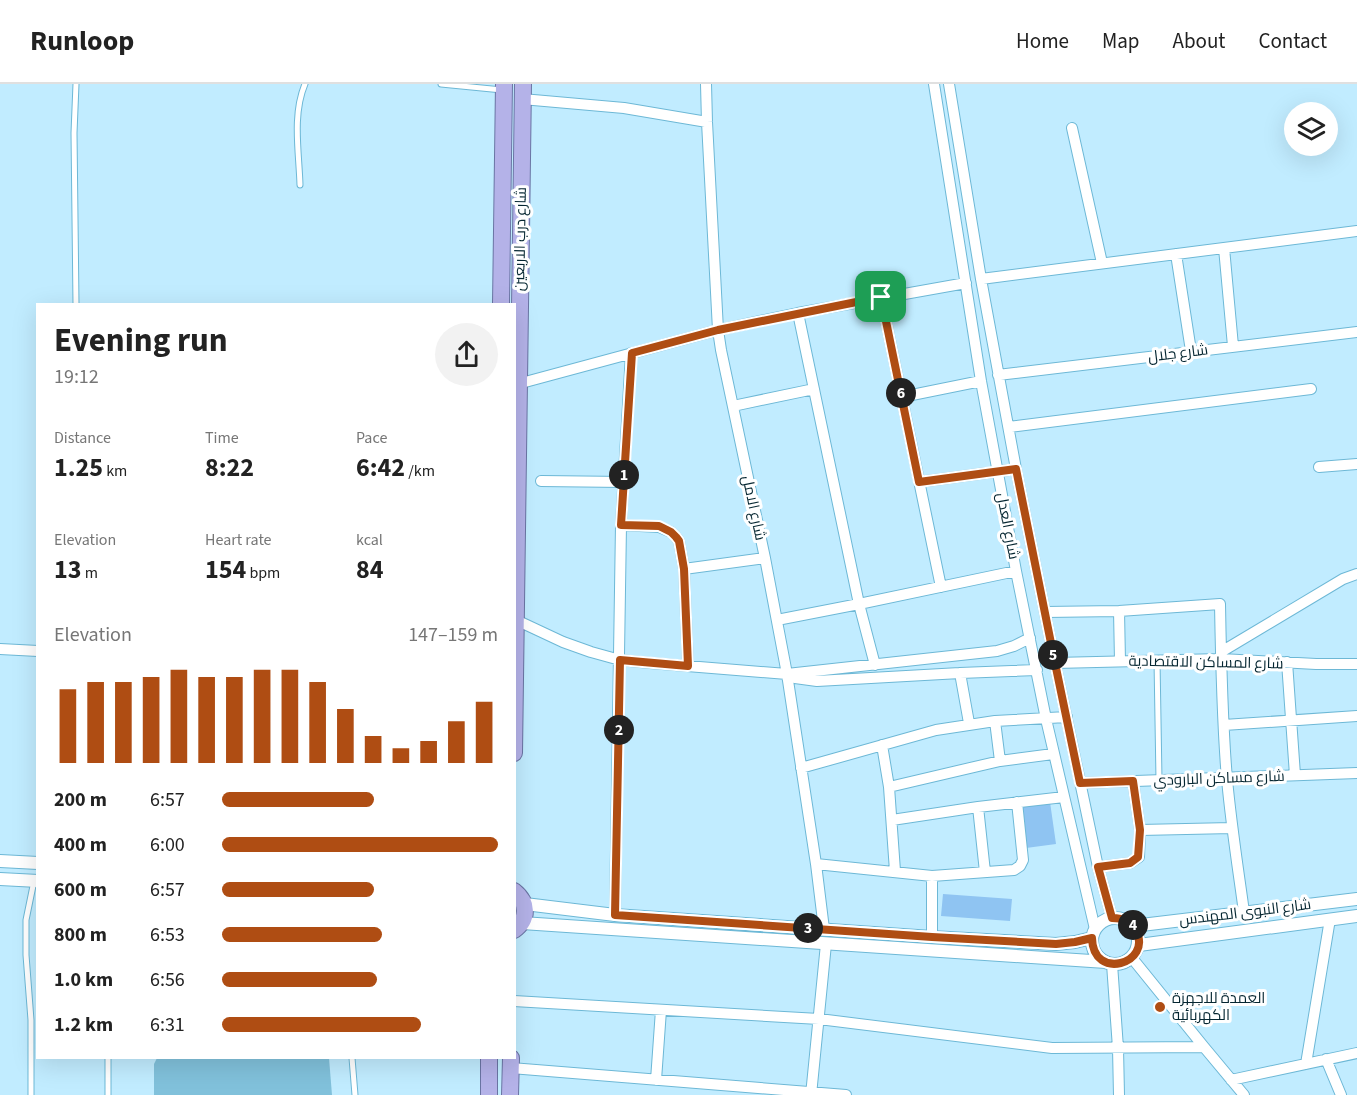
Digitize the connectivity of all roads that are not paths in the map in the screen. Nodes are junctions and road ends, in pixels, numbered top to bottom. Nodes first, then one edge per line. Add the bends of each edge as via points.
1 (76, 84) edge
2 (305, 84) edge
3 (441, 84) edge
4 (706, 84) edge
5 (934, 84) edge
6 (949, 84) edge
7 (504, 87) edge
8 (523, 92) edge
9 (707, 122) junction
10 (1072, 128) dead end
11 (503, 152) junction
12 (521, 152) junction
13 (503, 180) junction
14 (521, 181) junction
15 (300, 185) dead end
16 (1357, 231) edge
17 (1224, 248) junction
18 (1176, 254) junction
19 (1102, 263) junction
20 (981, 279) junction
21 (966, 283) junction
22 (881, 297) junction
23 (76, 303) edge
24 (501, 303) edge
25 (798, 313) junction
26 (718, 330) junction
27 (1357, 332) edge
28 (1233, 346) junction
29 (1191, 351) junction
30 (632, 353) junction
31 (998, 375) junction
32 (981, 381) junction
33 (516, 385) edge
34 (814, 389) junction
35 (1311, 389) dead end
36 (902, 397) junction
37 (733, 406) junction
38 (1009, 427) junction
39 (1357, 464) edge
40 (1318, 466) dead end
41 (1016, 469) junction
42 (997, 471) junction
43 (541, 481) dead end
44 (919, 482) junction
45 (624, 483) junction
46 (621, 525) junction
47 (765, 558) junction
48 (684, 569) junction
49 (1016, 571) junction
50 (1357, 574) edge
51 (941, 587) junction
52 (859, 604) junction
53 (1119, 611) junction
54 (1045, 612) junction
55 (516, 620) edge
56 (777, 620) junction
57 (1030, 638) junction
58 (0, 649) edge
59 (36, 651) edge
60 (1221, 656) junction
61 (620, 660) junction
62 (1157, 660) junction
63 (1120, 661) junction
64 (1287, 662) junction
65 (1055, 663) junction
66 (1357, 664) edge
67 (875, 665) junction
68 (688, 666) junction
69 (1036, 670) junction
70 (960, 673) junction
71 (787, 674) junction
72 (1357, 716) edge
73 (1067, 717) junction
74 (1046, 719) junction
75 (994, 721) junction
76 (1291, 721) junction
77 (969, 723) junction
78 (1224, 725) junction
79 (882, 745) junction
80 (1053, 754) junction
81 (1000, 761) junction
82 (801, 768) junction
83 (1357, 773) edge
84 (1295, 776) junction
85 (1227, 778) junction
86 (1159, 780) junction
87 (1133, 781) junction
88 (1080, 783) junction
89 (889, 787) junction
90 (1064, 797) junction
91 (1017, 802) junction
92 (978, 807) junction
93 (892, 820) junction
94 (1232, 828) junction
95 (1140, 830) junction
96 (0, 861) edge
97 (36, 863) edge
98 (816, 864) junction
99 (1098, 867) junction
100 (895, 871) junction
101 (985, 872) junction
102 (932, 876) junction
103 (0, 879) edge
104 (36, 881) edge
105 (520, 898) edge
106 (1357, 899) edge
107 (1244, 912) junction
108 (615, 915) junction
109 (1357, 916) edge
110 (1112, 918) junction
111 (1330, 919) junction
112 (1133, 926) junction
113 (518, 927) edge
114 (824, 929) junction
115 (1094, 934) junction
116 (932, 937) junction
117 (826, 944) junction
118 (1138, 945) junction
119 (1132, 958) junction
120 (1109, 963) junction
121 (516, 1002) edge
122 (661, 1010) junction
123 (819, 1018) junction
124 (1204, 1047) junction
125 (1118, 1048) junction
126 (1357, 1053) edge
127 (108, 1059) edge
128 (352, 1059) edge
129 (489, 1059) edge
130 (1326, 1059) junction
131 (511, 1063) edge
132 (1306, 1064) junction
133 (656, 1080) junction
134 (1231, 1080) junction
135 (811, 1094) edge
136 (31, 1095) edge
137 (108, 1095) edge
138 (355, 1095) edge
139 (489, 1095) edge
140 (510, 1095) edge
141 (846, 1095) edge
142 (1119, 1095) edge
143 (1244, 1095) edge
144 (1341, 1095) edge

1 - 23 lane
2 - 15 lane via 297,116
3 - 7 lane
4 - 9 street, شارع الامل
5 - 21 street, شارع العدل
6 - 20 street, شارع العدل
7 - 11 highway, شارع درب الاربعين
8 - 9 street
8 - 12 highway, شارع درب الاربعين
9 - 26 street, شارع الامل
10 - 19 street
11 - 12 highway
11 - 13 highway, شارع درب الاربعين
12 - 14 highway, شارع درب الاربعين
13 - 14 highway
13 - 24 highway, شارع درب الاربعين
14 - 33 highway, شارع درب الاربعين
16 - 17 street
17 - 18 street
17 - 28 street
18 - 19 street
18 - 29 street
19 - 20 street
20 - 31 street, شارع العدل
21 - 22 street
21 - 32 street, شارع العدل
22 - 25 street
22 - 36 street
25 - 26 street
25 - 34 street
26 - 30 street
26 - 37 street, شارع الامل
27 - 28 street, شارع جلال
28 - 29 street, شارع جلال
29 - 31 street, شارع جلال
30 - 33 street
30 - 45 street
31 - 38 street, شارع العدل
32 - 36 street
32 - 42 street, شارع العدل
33 - 55 highway, شارع درب الاربعين
34 - 37 street
34 - 52 street
35 - 38 street
36 - 44 street
37 - 47 street, شارع الامل
38 - 41 street, شارع العدل
39 - 40 street
41 - 42 street
41 - 54 street, شارع العدل
42 - 44 street
42 - 49 street, شارع العدل
43 - 45 street
44 - 51 street
45 - 46 street
46 - 48 street via 659,526 671,532 681,547
46 - 61 street
47 - 48 street
47 - 56 street, شارع الامل
48 - 68 street
49 - 51 street
49 - 57 street, شارع العدل
50 - 60 street
51 - 52 street
52 - 56 street
52 - 67 street
53 - 54 street
53 - 60 street via 1220,604
53 - 63 street
54 - 65 street, شارع العدل
55 - 61 street via 572,645
56 - 71 street, شارع الامل
57 - 67 street via 997,651
57 - 69 street, شارع العدل
58 - 59 street
60 - 62 street, شارع المساكن الاقتصادية
60 - 64 street, شارع المساكن الاقتصادية
60 - 78 street
61 - 68 street
61 - 108 street
62 - 63 street, شارع المساكن الاقتصادية
62 - 86 lane
63 - 65 street, شارع المساكن الاقتصادية
64 - 66 street, شارع المساكن الاقتصادية
64 - 76 street
65 - 73 street, شارع العدل
67 - 71 street
68 - 71 street
69 - 70 street
69 - 74 street, شارع العدل
70 - 71 street via 817,681
70 - 77 street
71 - 82 street, شارع الامل
72 - 76 street
73 - 74 street
73 - 88 street, شارع العدل
74 - 75 street
74 - 80 street, شارع العدل
75 - 77 street
75 - 81 street
76 - 78 street
76 - 84 street
77 - 79 street
78 - 85 street
79 - 82 street
79 - 89 street
80 - 81 street
80 - 90 street, شارع العدل
81 - 89 street
82 - 98 street, شارع الامل
83 - 84 street, شارع مساكن البارودي
84 - 85 street, شارع مساكن البارودي
85 - 86 street, شارع مساكن البارودي
85 - 94 street
86 - 87 street, شارع مساكن البارودي
87 - 88 street, شارع مساكن البارودي
87 - 95 street
88 - 99 street, شارع العدل
89 - 93 street
90 - 91 street
90 - 115 street, شارع العدل
91 - 92 street
91 - 101 street via 1022,863 1014,870
92 - 93 street
92 - 101 street
93 - 100 street
94 - 95 street
94 - 107 street
95 - 99 street via 1137,859
96 - 97 street
97 - 104 street
98 - 100 street
98 - 114 street, شارع الامل
99 - 110 street, شارع العدل
100 - 102 street
101 - 102 street
102 - 116 street
103 - 104 street
104 - 136 lane via 26,920
105 - 108 street
105 - 113 highway via 525,914
106 - 107 street, شارع النبوى المهندس
107 - 112 street, شارع النبوى المهندس
108 - 114 street
109 - 111 street, شارع النبوى المهندس
110 - 112 street
110 - 115 street
111 - 118 street, شارع النبوى المهندس
111 - 132 street
112 - 118 street
113 - 117 street
114 - 116 street
115 - 116 street via 1056,944
115 - 120 street via 1095,952
117 - 120 street
117 - 123 street
118 - 119 street
119 - 120 street via 1119,964
119 - 124 street
120 - 125 street
121 - 122 street
122 - 123 street
122 - 133 street
123 - 125 street via 1052,1048
123 - 135 street
124 - 125 street
124 - 134 street
125 - 142 street
126 - 130 street
127 - 137 lane
128 - 138 lane
129 - 139 highway
130 - 132 street
130 - 144 street
131 - 133 street
131 - 140 highway
132 - 134 street
133 - 135 street
134 - 143 street
135 - 141 street

